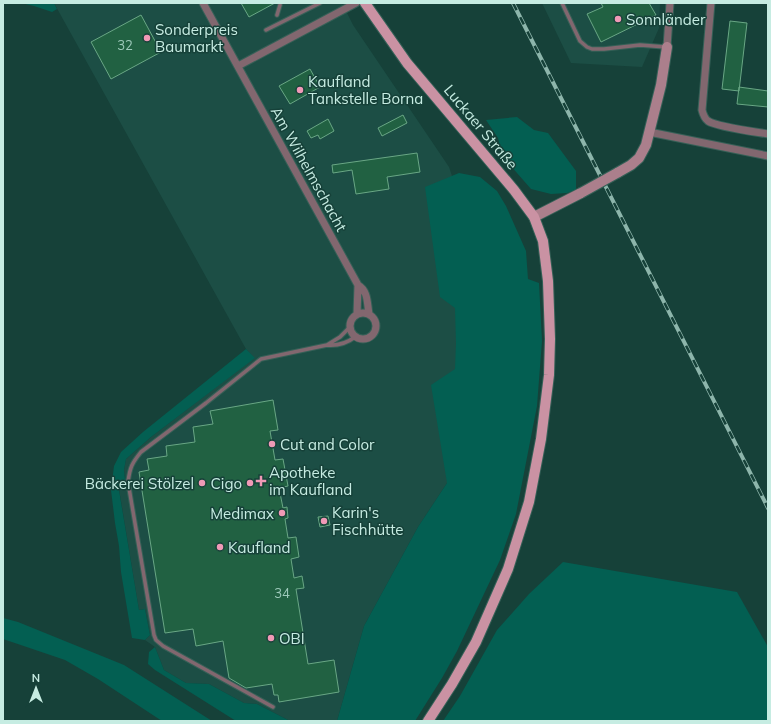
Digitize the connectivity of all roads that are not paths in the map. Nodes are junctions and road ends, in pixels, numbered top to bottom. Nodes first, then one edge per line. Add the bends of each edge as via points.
1 (203, 3) edge
2 (320, 3) edge
3 (356, 3) edge
4 (365, 3) edge
5 (562, 3) edge
6 (670, 3) edge
7 (710, 3) edge
8 (280, 5) dead end
9 (277, 14) dead end
10 (266, 30) dead end
11 (667, 47) junction
12 (238, 66) junction
13 (649, 132) junction
14 (768, 134) edge
15 (768, 156) edge
16 (534, 217) junction
17 (358, 285) junction
18 (357, 314) junction
19 (369, 314) junction
20 (350, 327) junction
21 (355, 337) junction
22 (327, 345) junction
23 (273, 706) dead end
24 (428, 721) edge

1 - 12 street, Am Wilhelmschacht
2 - 10 lane
3 - 12 street
4 - 16 main road, Luckaer Straße via 407,63
5 - 11 lane via 580,41 587,47 622,48 640,44
6 - 11 street
7 - 14 street via 702,110 704,116 710,122
8 - 9 lane
11 - 13 street via 661,85
12 - 17 street, Am Wilhelmschacht
13 - 15 street
13 - 16 street, bridge via 639,158 631,165
16 - 24 main road, Luckaer Straße via 543,241 548,281 550,339 549,375 541,439 529,502 508,569 476,642
17 - 18 street
17 - 19 street, Am Wilhelmschacht via 365,292
18 - 19 street
18 - 20 street via 352,318
19 - 21 street, Am Wilhelmschacht via 376,322 375,332 368,339
20 - 21 street
20 - 22 lane
21 - 22 lane via 334,346
22 - 23 lane via 261,358 141,452 129,469 128,482 156,640 194,664

